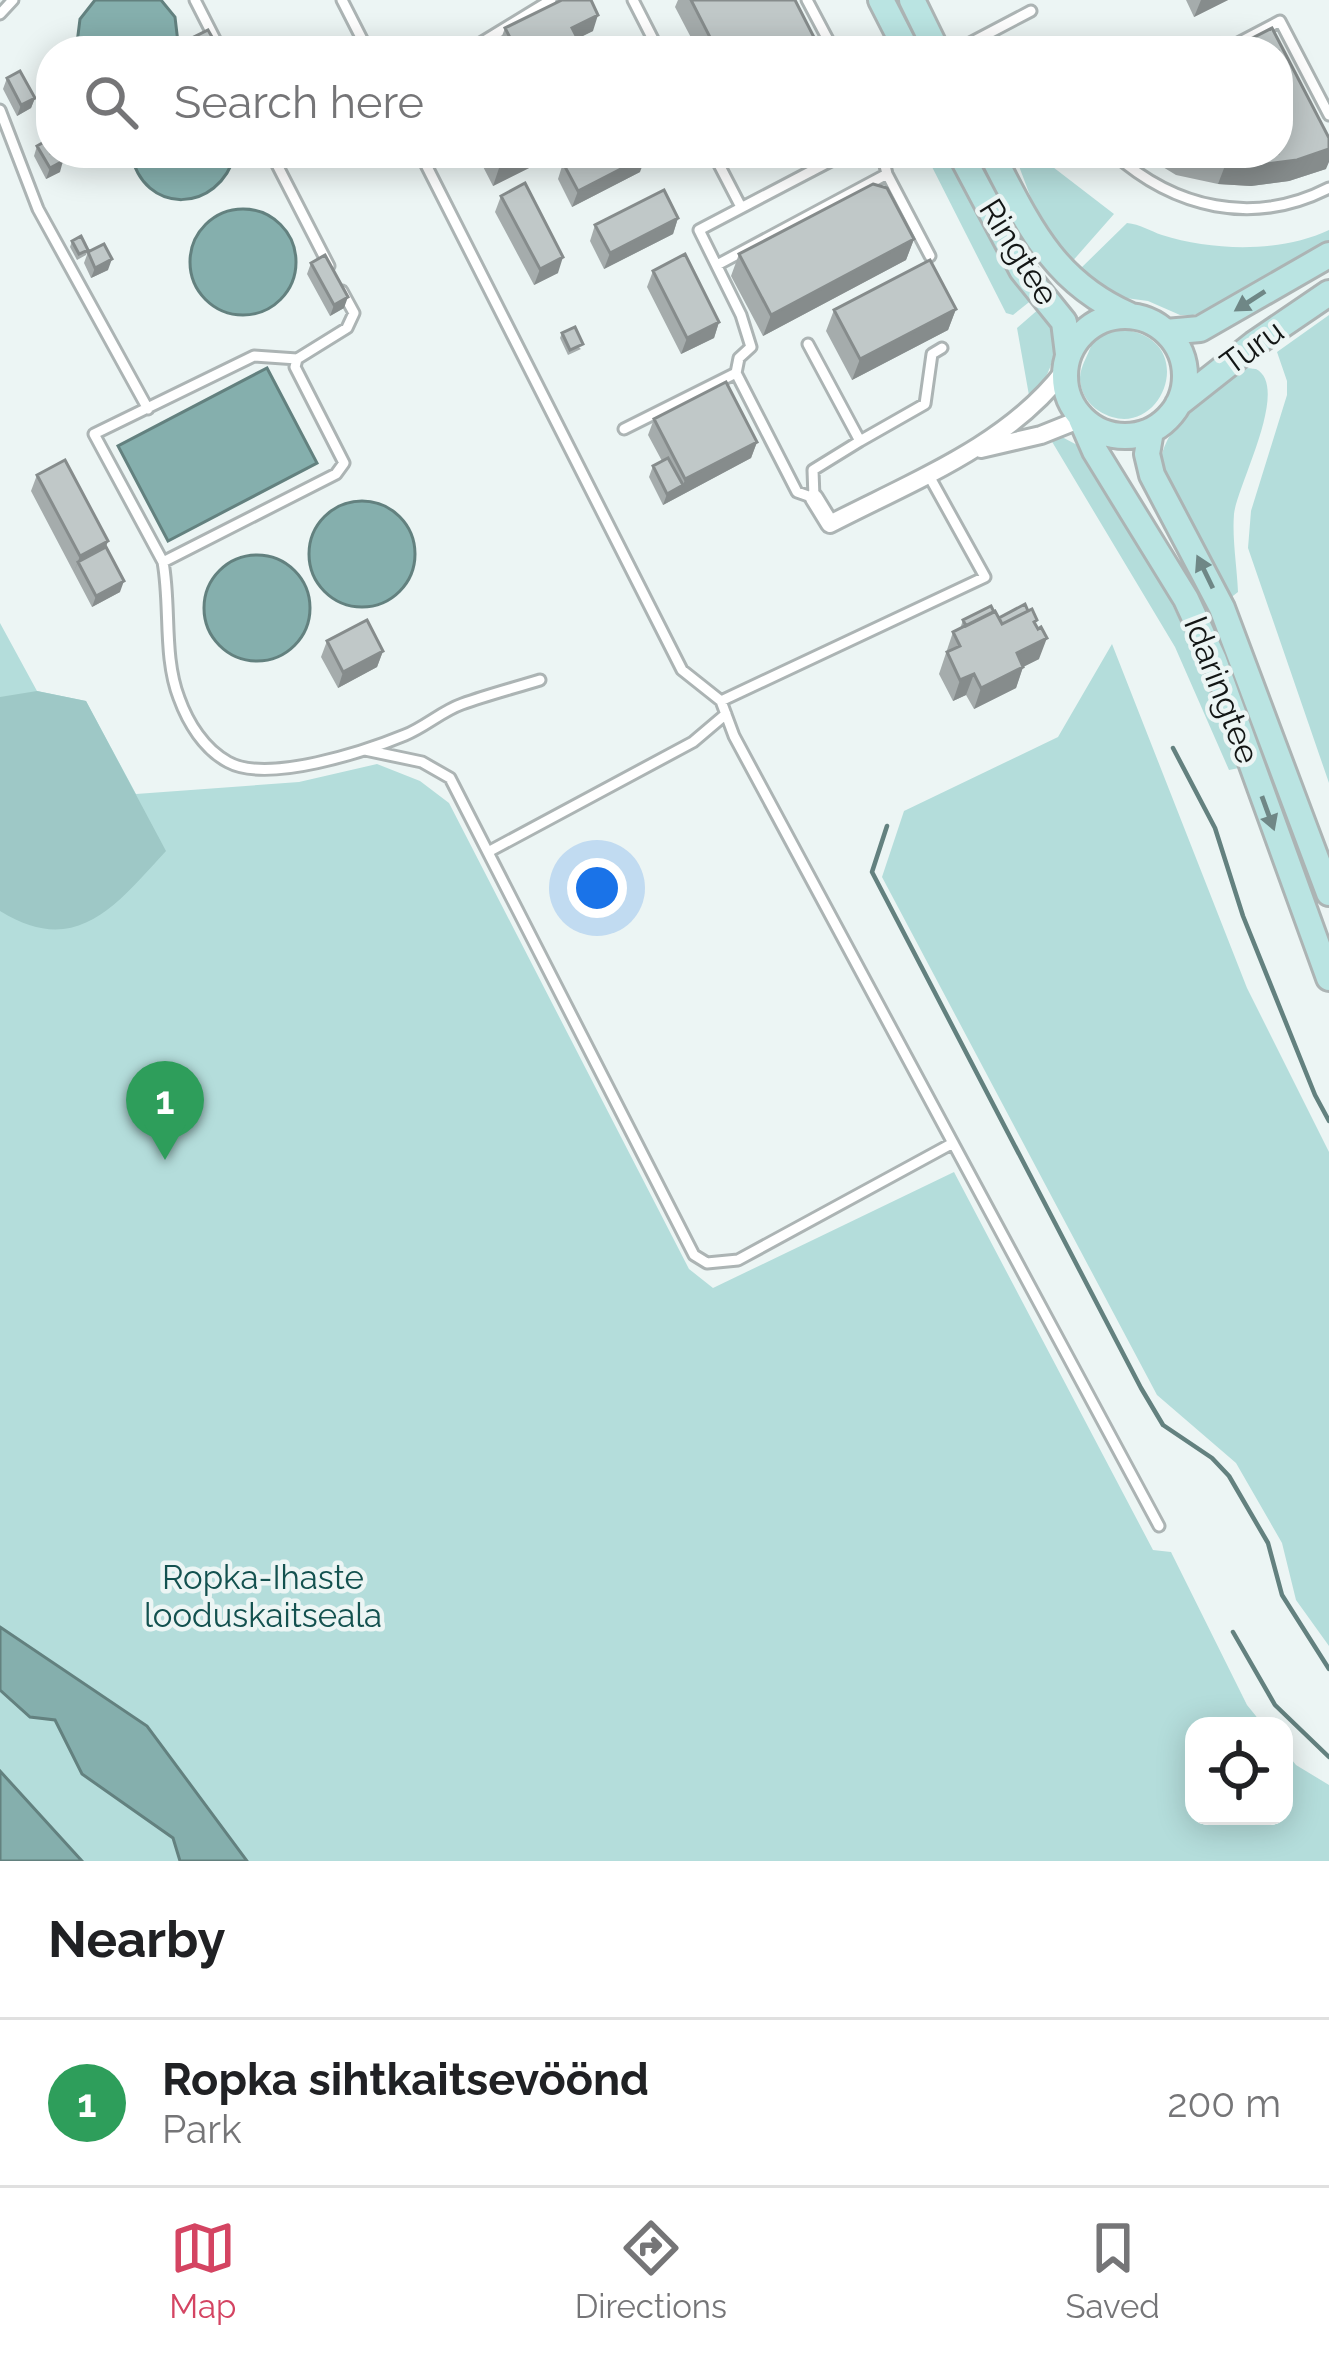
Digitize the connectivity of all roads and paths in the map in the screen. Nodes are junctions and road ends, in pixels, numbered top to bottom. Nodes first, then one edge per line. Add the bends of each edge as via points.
1 (13, 0) edge
2 (195, 0) edge
3 (342, 0) edge
4 (550, 0) edge
5 (632, 0) edge
6 (807, 0) edge
7 (881, 0) edge
8 (912, 0) edge
9 (1031, 11) dead end
10 (0, 14) edge
11 (213, 36) edge
12 (360, 36) edge
13 (492, 36) edge
14 (651, 36) edge
15 (826, 36) edge
16 (900, 36) edge
17 (930, 36) edge
18 (984, 36) edge
19 (1252, 36) edge
20 (1288, 36) edge
21 (1293, 46) edge
22 (0, 110) edge
23 (1329, 115) edge
24 (279, 168) edge
25 (428, 168) edge
26 (721, 168) edge
27 (817, 168) edge
28 (886, 168) edge
29 (968, 168) edge
30 (999, 168) edge
31 (1132, 168) edge
32 (887, 174) junction
33 (1329, 188) edge
34 (741, 207) junction
35 (1329, 255) edge
36 (930, 256) edge
37 (717, 266) junction
38 (1327, 294) edge
39 (1132, 316) junction
40 (1166, 332) junction
41 (808, 344) dead end
42 (943, 348) dead end
43 (297, 359) junction
44 (1066, 362) junction
45 (736, 373) junction
46 (1178, 404) junction
47 (148, 409) junction
48 (1081, 419) junction
49 (624, 429) dead end
50 (1151, 430) junction
51 (860, 441) junction
52 (963, 453) junction
53 (928, 474) junction
54 (814, 498) junction
55 (163, 562) junction
56 (540, 680) dead end
57 (721, 701) junction
58 (726, 714) junction
59 (365, 750) junction
60 (488, 852) junction
61 (1329, 893) edge
62 (1329, 978) edge
63 (953, 1143) junction
64 (1159, 1526) dead end

1 - 10 lane
2 - 11 lane
3 - 12 lane
4 - 13 lane
5 - 14 lane
6 - 15 lane
7 - 16 main road
8 - 17 main road
9 - 18 lane
19 - 20 lane via 1280,21
21 - 23 lane
22 - 47 lane via 38,208
24 - 43 lane via 354,313 347,328
25 - 57 lane via 682,670
26 - 34 lane
27 - 34 lane
28 - 32 lane
29 - 44 main road, Ringtee via 1022,270 1064,322
30 - 39 main road, Ringtee via 1067,277
31 - 33 lane via 1206,208 1262,210
32 - 36 lane
32 - 37 lane
34 - 37 lane via 699,230
35 -> 40 main road, Turu via 1215,322
37 - 45 lane via 751,347
38 - 46 main road, Turu
39 - 40 main road
39 - 44 main road via 1094,324
40 - 46 main road via 1184,366
41 - 51 lane
42 - 51 lane via 932,354 925,404
43 - 47 lane via 254,356
43 - 55 lane via 344,463
44 - 48 main road via 1065,388
44 - 52 street via 1028,413
45 - 49 lane
45 - 54 lane via 796,492
46 - 50 main road
47 - 55 lane via 94,434
48 - 50 main road via 1114,436
48 - 52 street
48 -> 62 main road, Idaringtee via 1204,640
61 -> 50 main road, Idaringtee via 1222,608 1152,475
51 - 54 lane via 813,470
52 - 53 street
53 - 54 street via 830,524
53 - 57 lane via 985,577
55 - 59 lane via 174,684 211,750 232,765 259,768
56 - 59 lane via 459,705
57 - 58 lane
58 - 60 lane via 693,742
58 - 63 lane
59 - 60 lane via 440,770
60 - 63 lane via 694,1255 707,1263 738,1260
63 - 64 lane

